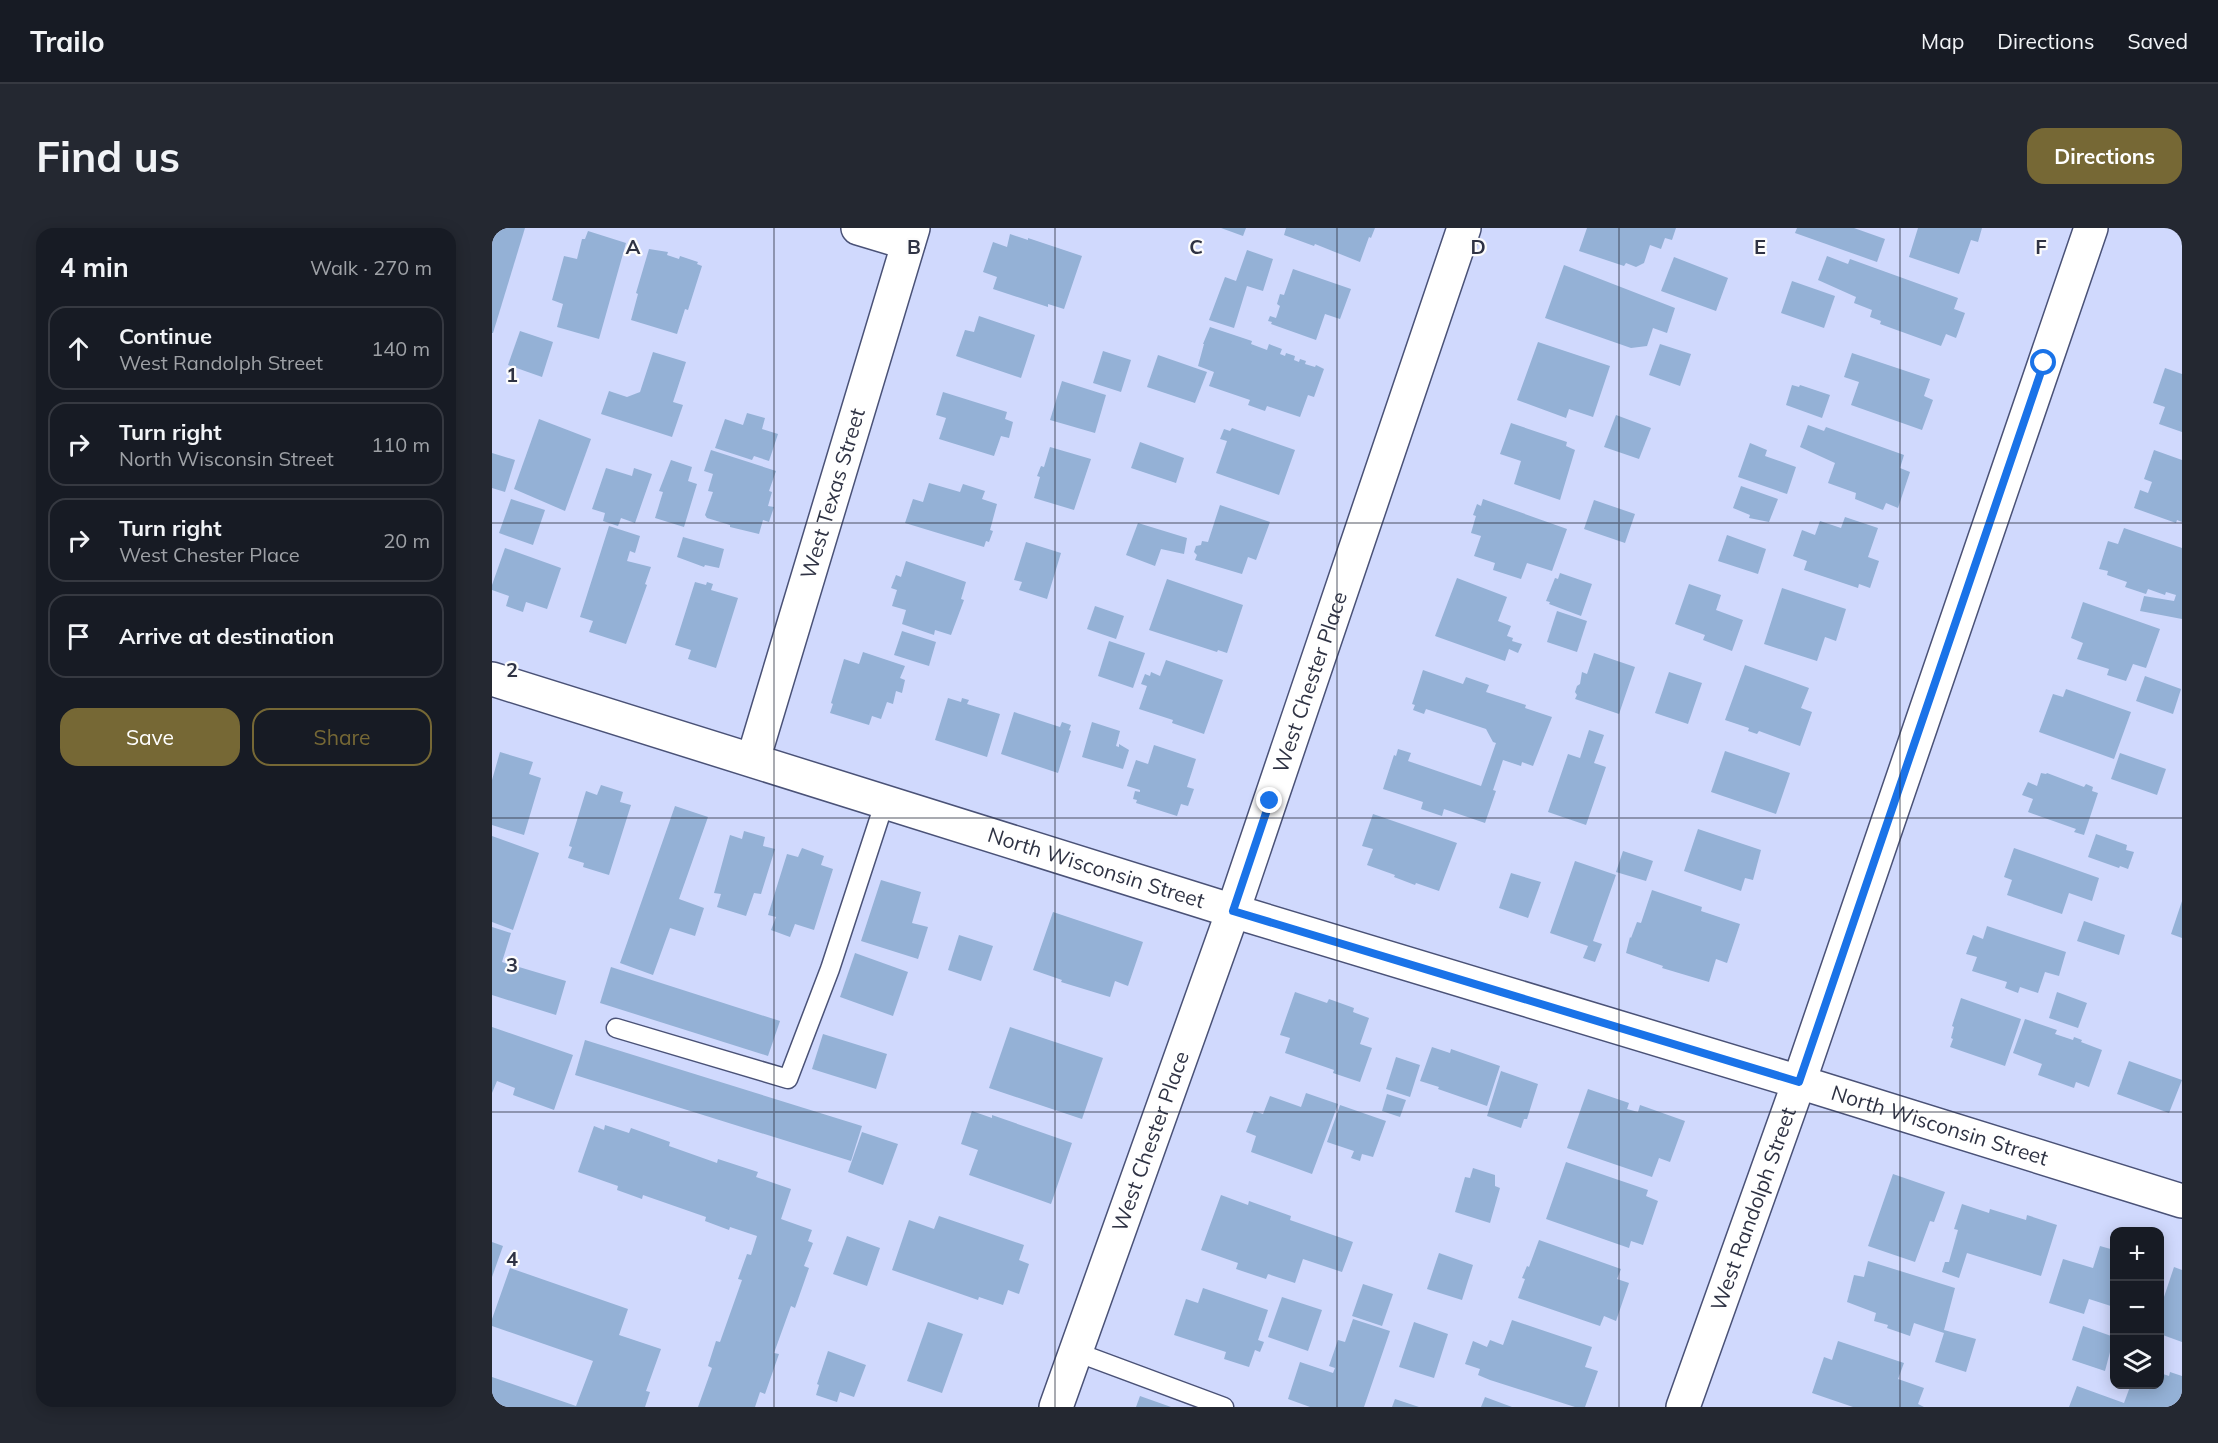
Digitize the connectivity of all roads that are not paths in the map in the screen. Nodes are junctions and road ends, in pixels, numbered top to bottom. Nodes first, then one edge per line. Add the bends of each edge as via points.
1 (858, 228) edge
2 (1464, 228) edge
3 (2091, 228) edge
4 (911, 236) edge
5 (492, 679) edge
6 (753, 760) junction
7 (885, 801) junction
8 (1233, 911) junction
9 (616, 1028) dead end
10 (1799, 1082) junction
11 (2182, 1201) edge
12 (1076, 1352) junction
13 (1056, 1407) edge
14 (1224, 1407) edge
15 (1683, 1407) edge

1 - 4 street
2 - 8 street, West Chester Place
3 - 10 street, West Randolph Street
4 - 6 street, West Texas Street
5 - 6 street, North Wisconsin Street
6 - 7 street, North Wisconsin Street
7 - 8 street, North Wisconsin Street
7 - 9 lane via 830,969 788,1079
8 - 10 street, North Wisconsin Street
8 - 12 street, West Chester Place
10 - 11 street, North Wisconsin Street
10 - 15 street, West Randolph Street
12 - 13 street, West Chester Place
12 - 14 lane

